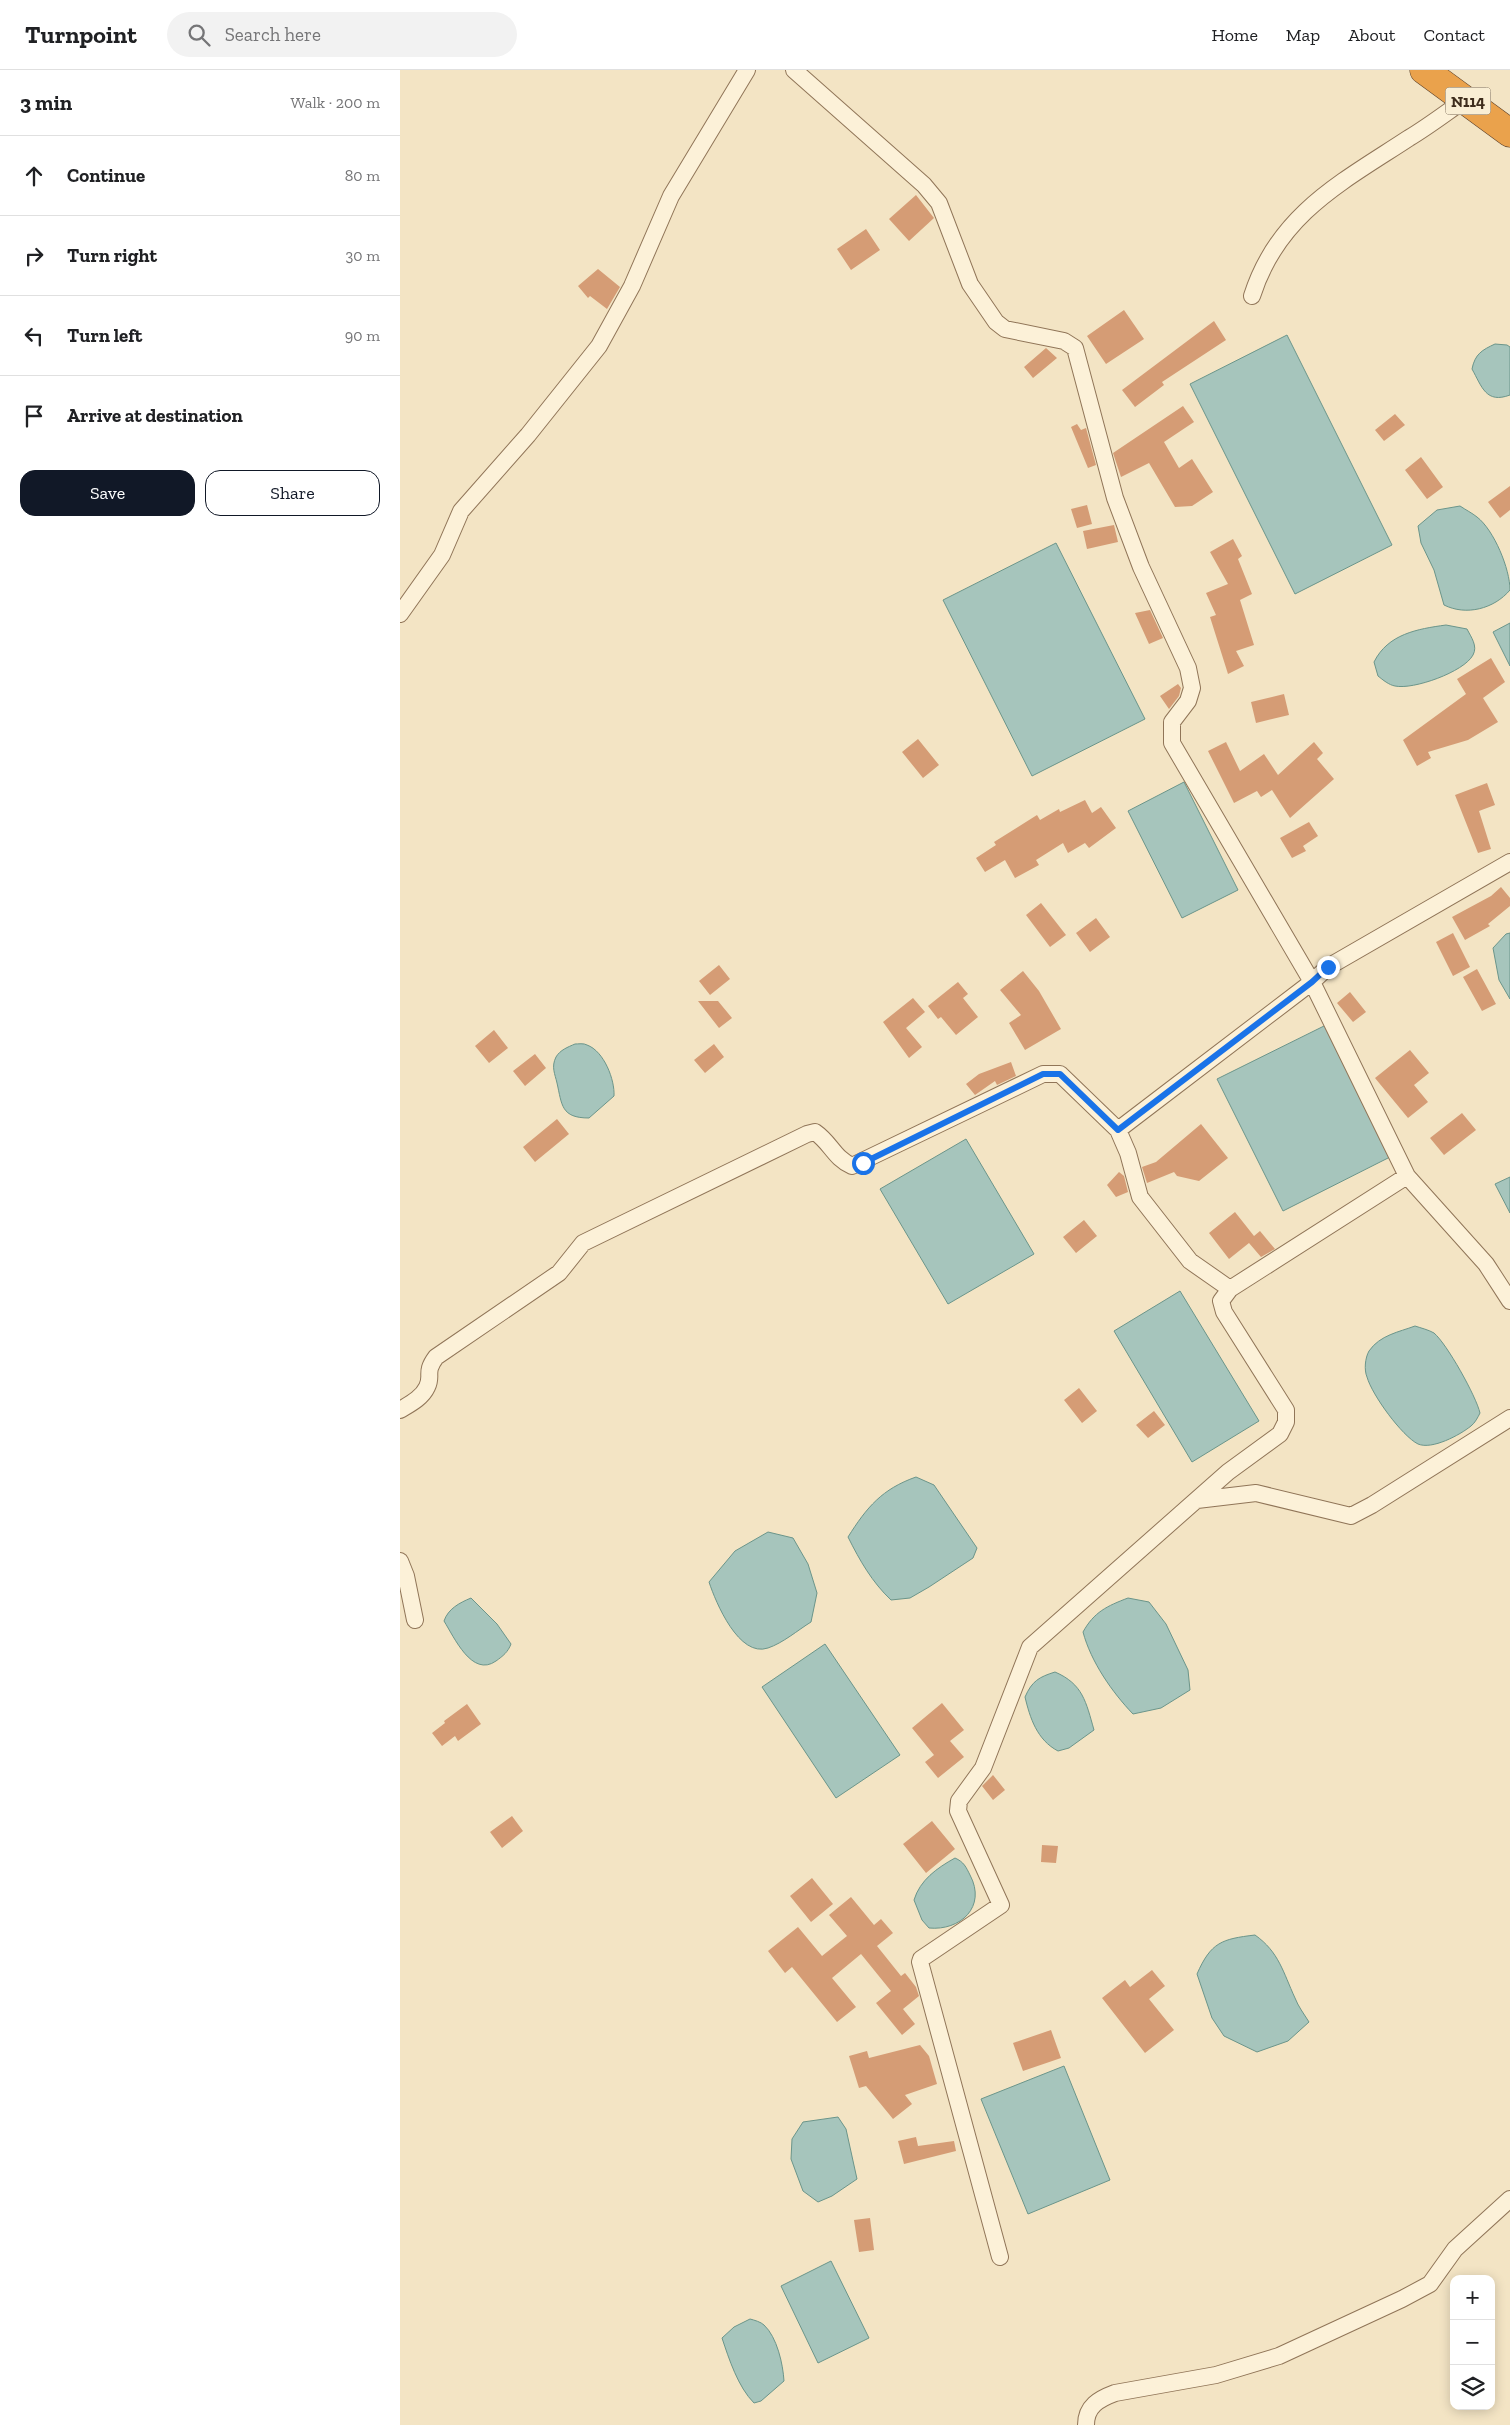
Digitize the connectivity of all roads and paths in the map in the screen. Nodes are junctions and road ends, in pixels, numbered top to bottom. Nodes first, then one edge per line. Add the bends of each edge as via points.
1 (748, 70) edge
2 (794, 70) edge
3 (1424, 70) edge
4 (1466, 99) junction
5 (1510, 133) edge
6 (1252, 296) dead end
7 (400, 614) edge
8 (1510, 862) edge
9 (1312, 982) junction
10 (1118, 1130) junction
11 (1407, 1176) junction
12 (1230, 1289) junction
13 (1510, 1301) edge
14 (400, 1410) edge
15 (1510, 1418) edge
16 (1197, 1500) junction
17 (400, 1561) edge
18 (415, 1620) dead end
19 (1510, 2199) edge
20 (1000, 2257) dead end
21 (1086, 2425) edge

1 - 7 street via 670,196 632,286 599,346 461,511 442,555
2 - 9 street via 939,203 970,284 996,322 1005,329 1064,341 1074,348 1115,498 1141,567 1188,668 1192,688 1188,701 1172,722 1172,743
3 - 4 highway, N114
4 - 5 highway, N114
4 - 6 street via 1353,173 1308,208 1261,269
8 - 9 street via 1328,967
9 - 10 street
9 - 11 street
10 - 12 street via 1140,1197 1190,1261
10 - 14 street via 1060,1074 1043,1074 852,1166 841,1161 824,1138 815,1132 807,1134 583,1243 559,1273 436,1357 429,1367 428,1386 421,1397
11 - 12 street
11 - 13 street via 1486,1264
12 - 16 street via 1221,1301 1224,1312 1286,1410 1286,1422 1280,1434 1228,1472
15 - 16 street via 1351,1516 1256,1494
16 - 20 street via 1030,1647 983,1768 958,1806 1001,1905 920,1962
17 - 18 street
19 - 21 street via 1455,2249 1430,2284 1402,2299 1279,2356 1216,2375 1102,2398 1087,2414

